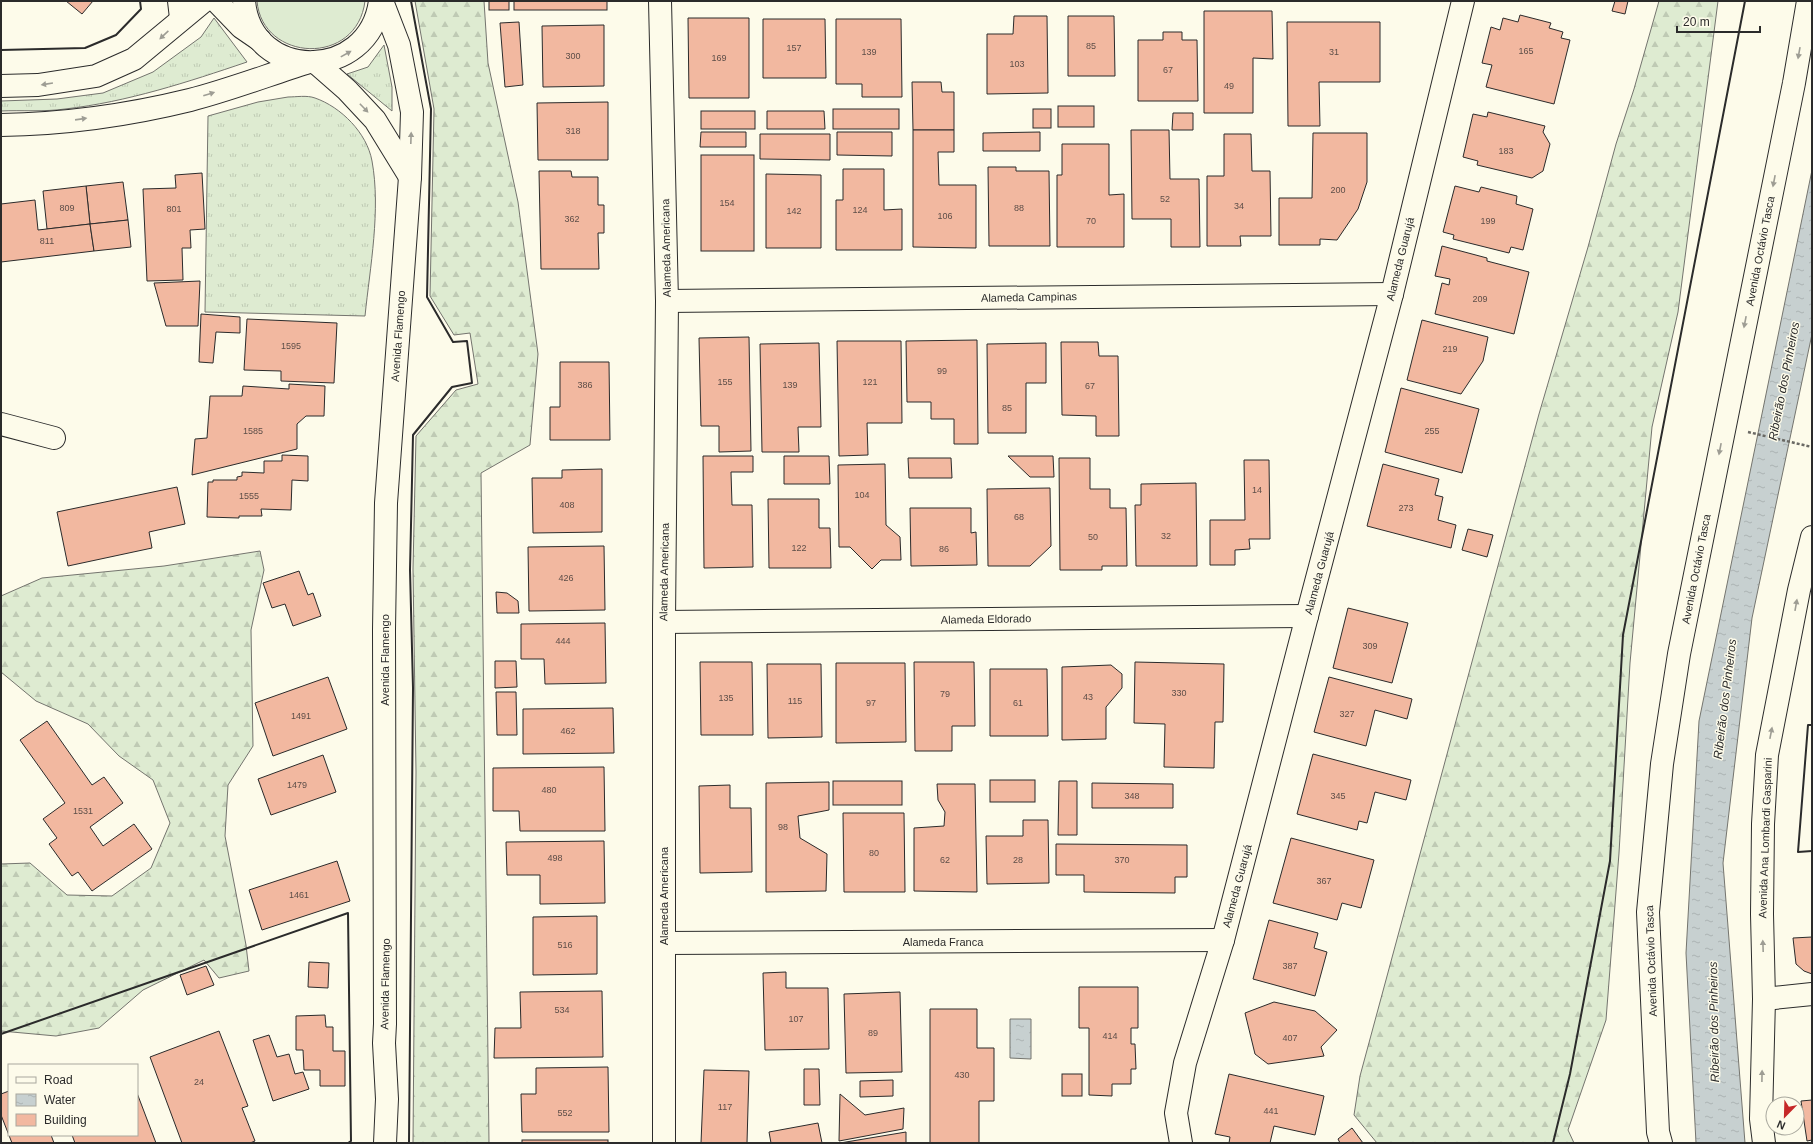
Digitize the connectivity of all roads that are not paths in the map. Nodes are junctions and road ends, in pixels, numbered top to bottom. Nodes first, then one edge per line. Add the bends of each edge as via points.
1 (204, 1) edge
2 (216, 1) edge
3 (244, 1) edge
4 (381, 1) edge
5 (660, 1) edge
6 (1463, 1) edge
7 (1808, 1) edge
8 (180, 10) edge
9 (260, 40) junction
10 (310, 63) junction
11 (1, 86) edge
12 (1, 125) edge
13 (410, 177) junction
14 (1392, 294) junction
15 (667, 301) junction
16 (1, 424) edge
17 (54, 438) dead end
18 (1812, 537) edge
19 (1308, 616) junction
20 (664, 622) junction
21 (1223, 940) junction
22 (664, 944) junction
23 (1812, 994) edge
24 (1764, 999) junction
25 (385, 1143) edge
26 (664, 1143) edge
27 (1181, 1143) edge
28 (1661, 1143) edge
29 (1764, 1143) edge

1 - 8 street
2 - 9 street via 241,26
3 - 9 street via 251,26
10 -> 4 street via 322,63 352,51 373,27
13 -> 4 street, Avenida Flamengo via 412,112 399,45
5 - 15 street, Alameda Americana
6 - 14 street, Alameda Guarujá
7 -> 28 street, Avenida Octávio Tasca via 1679,654 1662,764 1648,912 1658,1132
8 -> 11 street via 134,59 96,76 38,86
9 - 10 street via 289,59
12 -> 10 street via 43,125 128,113 191,100
10 -> 13 street via 342,86 375,120
13 - 25 street, Avenida Flamengo via 386,503
14 - 15 street, Alameda Campinas
14 - 19 street, Alameda Guarujá
15 - 20 street, Alameda Americana
16 - 17 street
24 -> 18 street, Avenida Ana Lombardi Gasparini via 1763,824 1767,755 1799,590
19 - 20 street, Alameda Eldorado
19 - 21 street, Alameda Guarujá
20 - 22 street, Alameda Americana
21 - 22 street, Alameda Franca
21 - 27 street, Alameda Guarujá via 1185,1063 1176,1113
22 - 26 street, Alameda Americana
23 - 24 street
29 -> 24 street, Avenida Ana Lombardi Gasparini via 1761,1119

